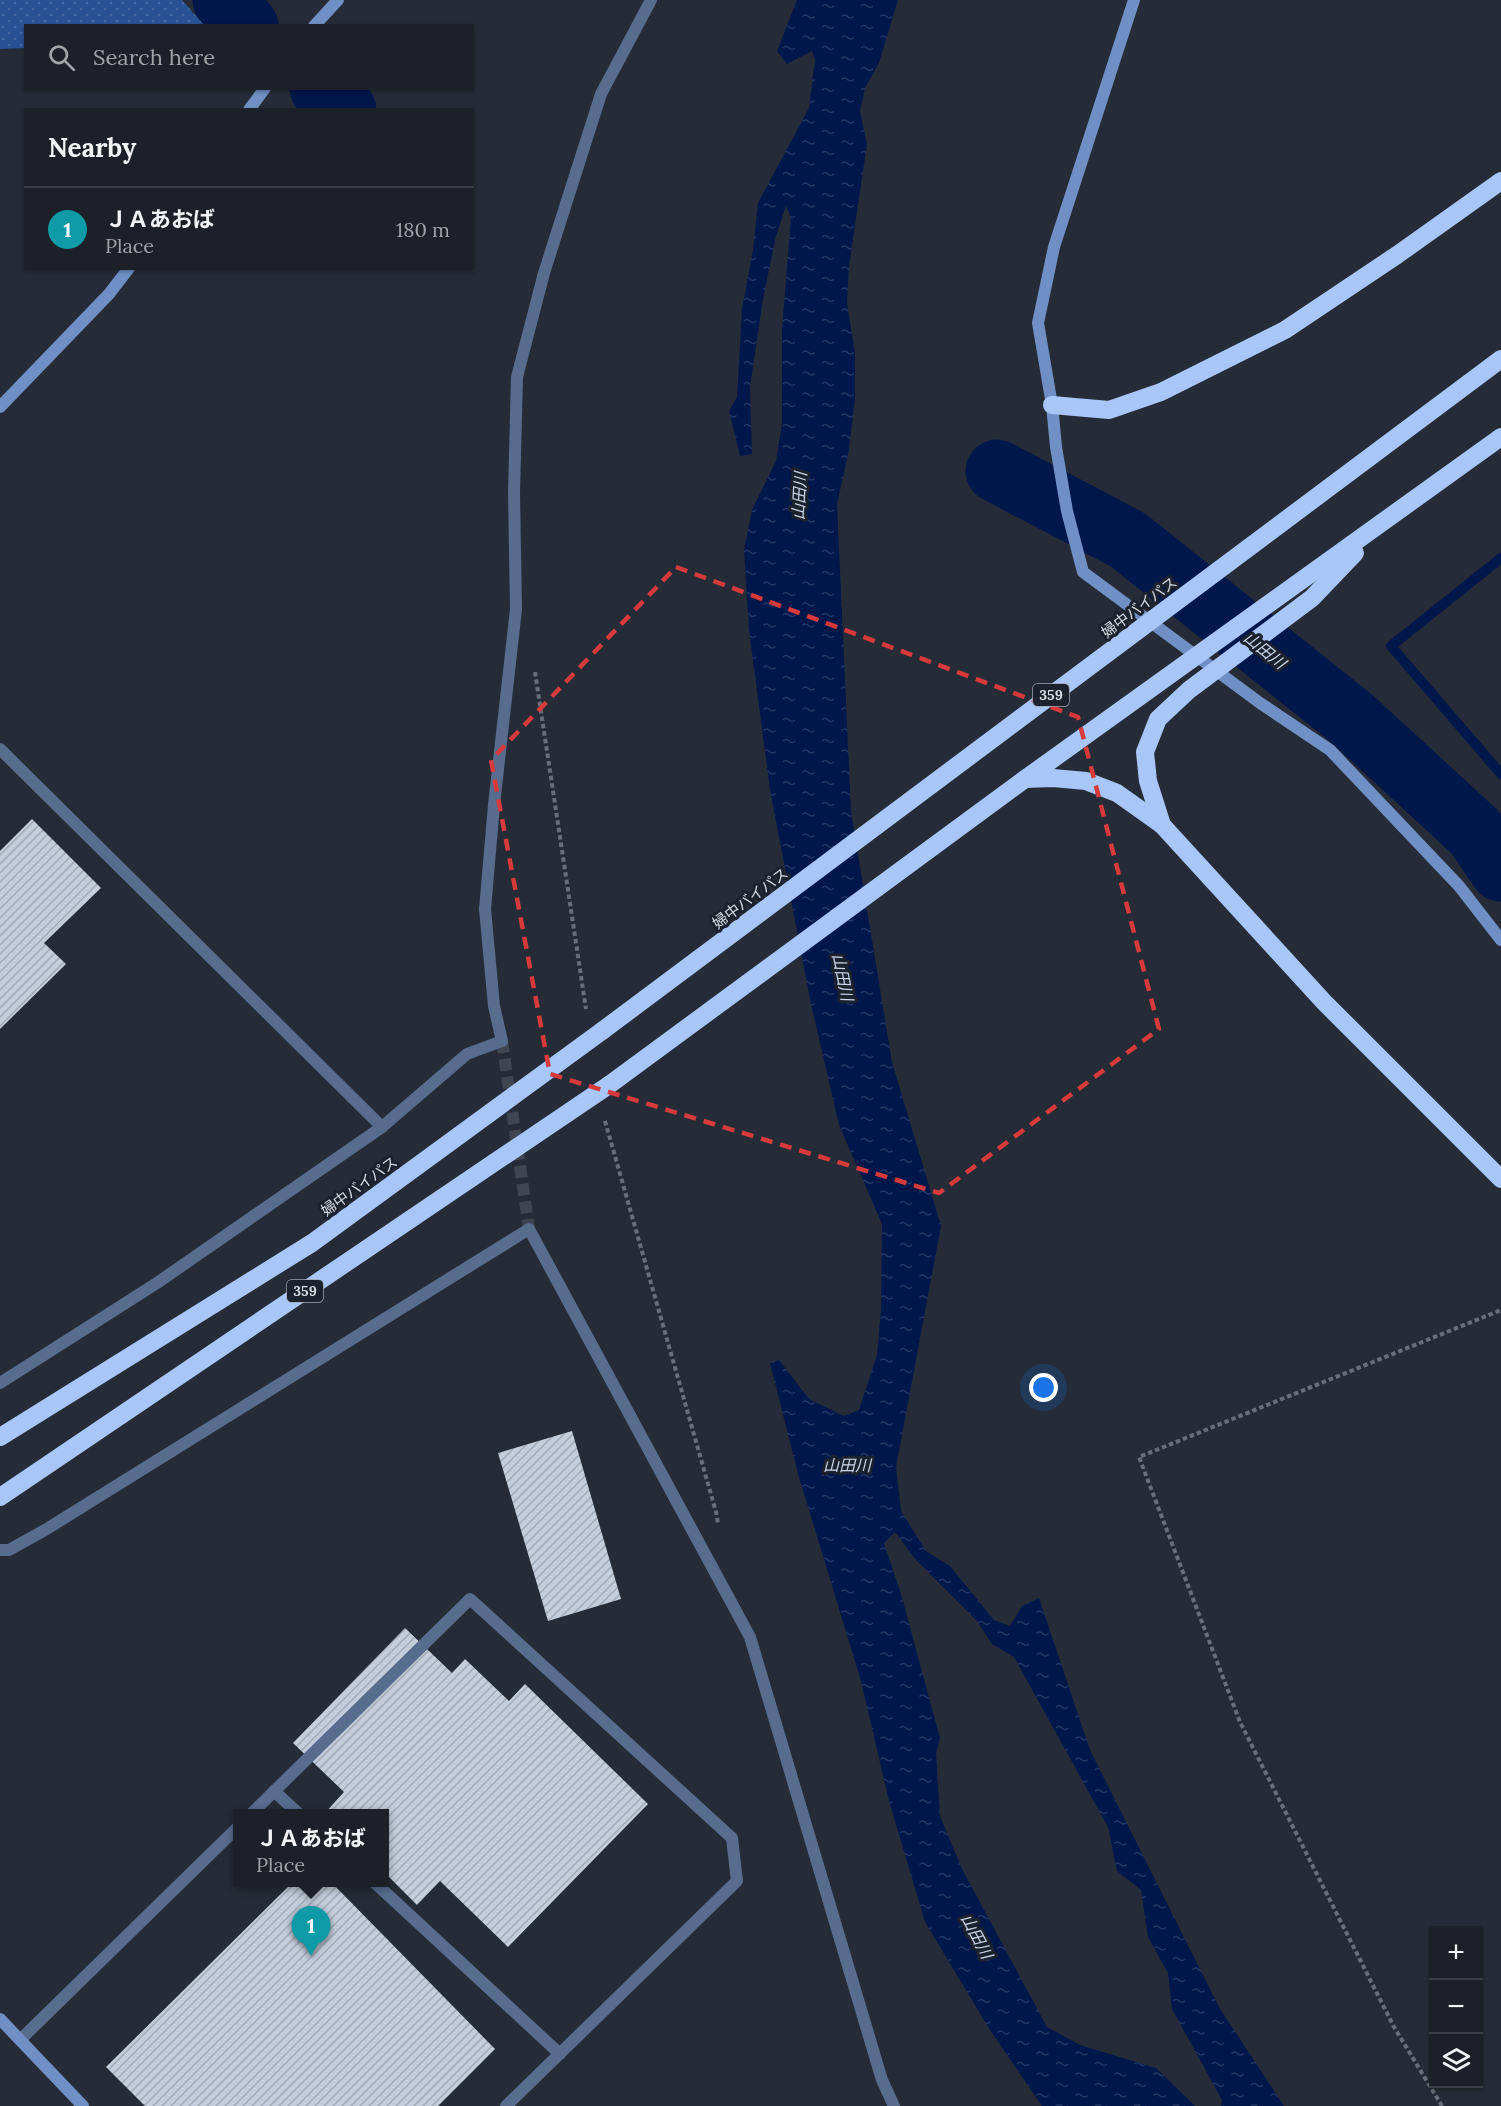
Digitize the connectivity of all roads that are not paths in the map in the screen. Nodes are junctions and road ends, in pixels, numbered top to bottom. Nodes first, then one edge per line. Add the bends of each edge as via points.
1 (338, 0) edge
2 (651, 0) edge
3 (1134, 0) edge
4 (318, 20) edge
5 (263, 90) edge
6 (250, 108) edge
7 (1501, 181) edge
8 (127, 270) edge
9 (1501, 359) edge
10 (1052, 405) junction
11 (0, 407) edge
12 (1501, 437) edge
13 (1385, 522) junction
14 (0, 749) edge
15 (1025, 779) junction
16 (1162, 825) junction
17 (1501, 940) edge
18 (382, 1127) junction
19 (1501, 1179) edge
20 (0, 1383) edge
21 (0, 1437) edge
22 (0, 1497) edge
23 (0, 1550) edge
24 (274, 1791) junction
25 (256, 1809) edge
26 (294, 1809) edge
27 (233, 1831) edge
28 (379, 1887) edge
29 (0, 2019) edge
30 (20, 2040) junction
31 (560, 2054) junction
32 (83, 2106) edge
33 (506, 2106) edge
34 (894, 2106) edge

1 - 4 street
2 - 18 street via 601,94 544,273 517,377 516,609 485,909 494,1006 502,1041 467,1054
3 - 10 street via 1054,247 1038,323
5 - 6 street
7 - 10 highway via 1285,330 1161,392 1109,410
8 - 11 street
9 - 21 highway, 婦中バイパス / 359, bridge via 312,1243
10 - 17 street via 1067,511 1083,572 1330,750 1459,886
12 - 13 highway, 359, bridge
13 - 15 highway, 359, bridge
13 - 16 highway, bridge via 1312,598 1189,690 1158,719 1145,752 1148,781
14 - 18 street
15 - 16 highway, bridge via 1086,781 1118,793
15 - 22 highway, 359, bridge via 603,1089
16 - 19 highway via 1324,1002
18 - 20 street via 157,1283
23 - 34 street via 9,1550 45,1530 529,1229 750,1637 882,2080
24 - 25 street
24 - 26 street
24 - 31 street via 470,1599 732,1838 737,1881
27 - 30 street
28 - 31 street
29 - 30 street
30 - 32 street
31 - 33 street

